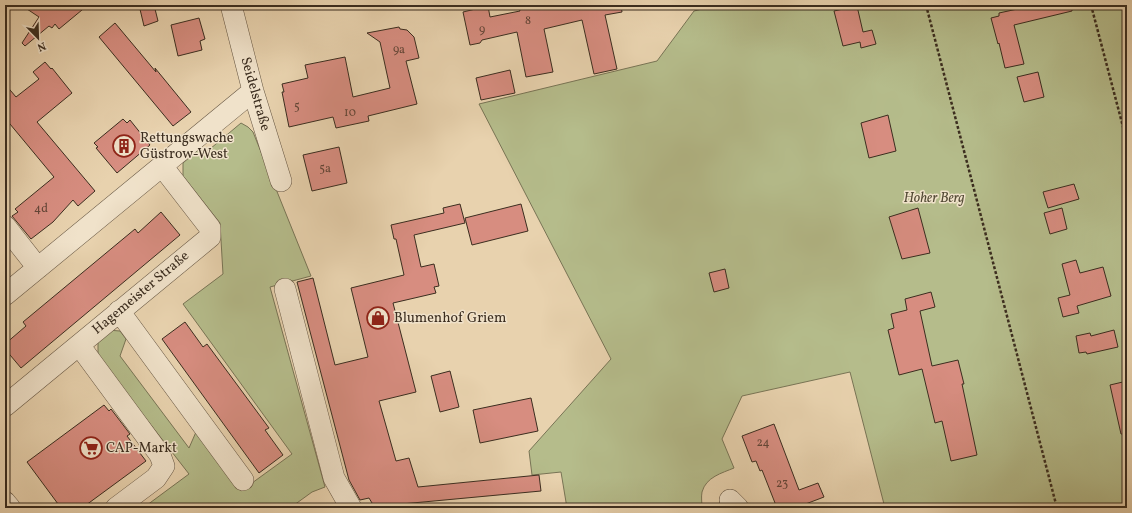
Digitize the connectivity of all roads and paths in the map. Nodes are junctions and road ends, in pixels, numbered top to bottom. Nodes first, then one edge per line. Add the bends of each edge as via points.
1 (231, 5) edge
2 (926, 5) edge
3 (1091, 5) edge
4 (253, 91) junction
5 (1127, 142) edge
6 (162, 166) junction
7 (281, 182) dead end
8 (5, 226) edge
9 (38, 268) junction
10 (285, 289) dead end
11 (5, 295) edge
12 (119, 312) junction
13 (79, 345) junction
14 (5, 406) edge
15 (243, 480) dead end
16 (5, 502) edge
17 (10, 508) edge
18 (116, 508) edge
19 (351, 508) edge
20 (1057, 508) edge

1 - 4 street, Seidelstraße
2 - 20 path
3 - 5 path
4 - 6 street
4 - 7 street, Seidelstraße
6 - 9 street
6 - 12 street, Hagemeister Straße via 210,228 210,237
8 - 9 street
9 - 11 street
10 - 19 street via 334,478
12 - 13 street, Hagemeister Straße
12 - 15 street
13 - 14 street, Hagemeister Straße
13 - 18 street via 160,455 164,466 156,478
16 - 17 street

